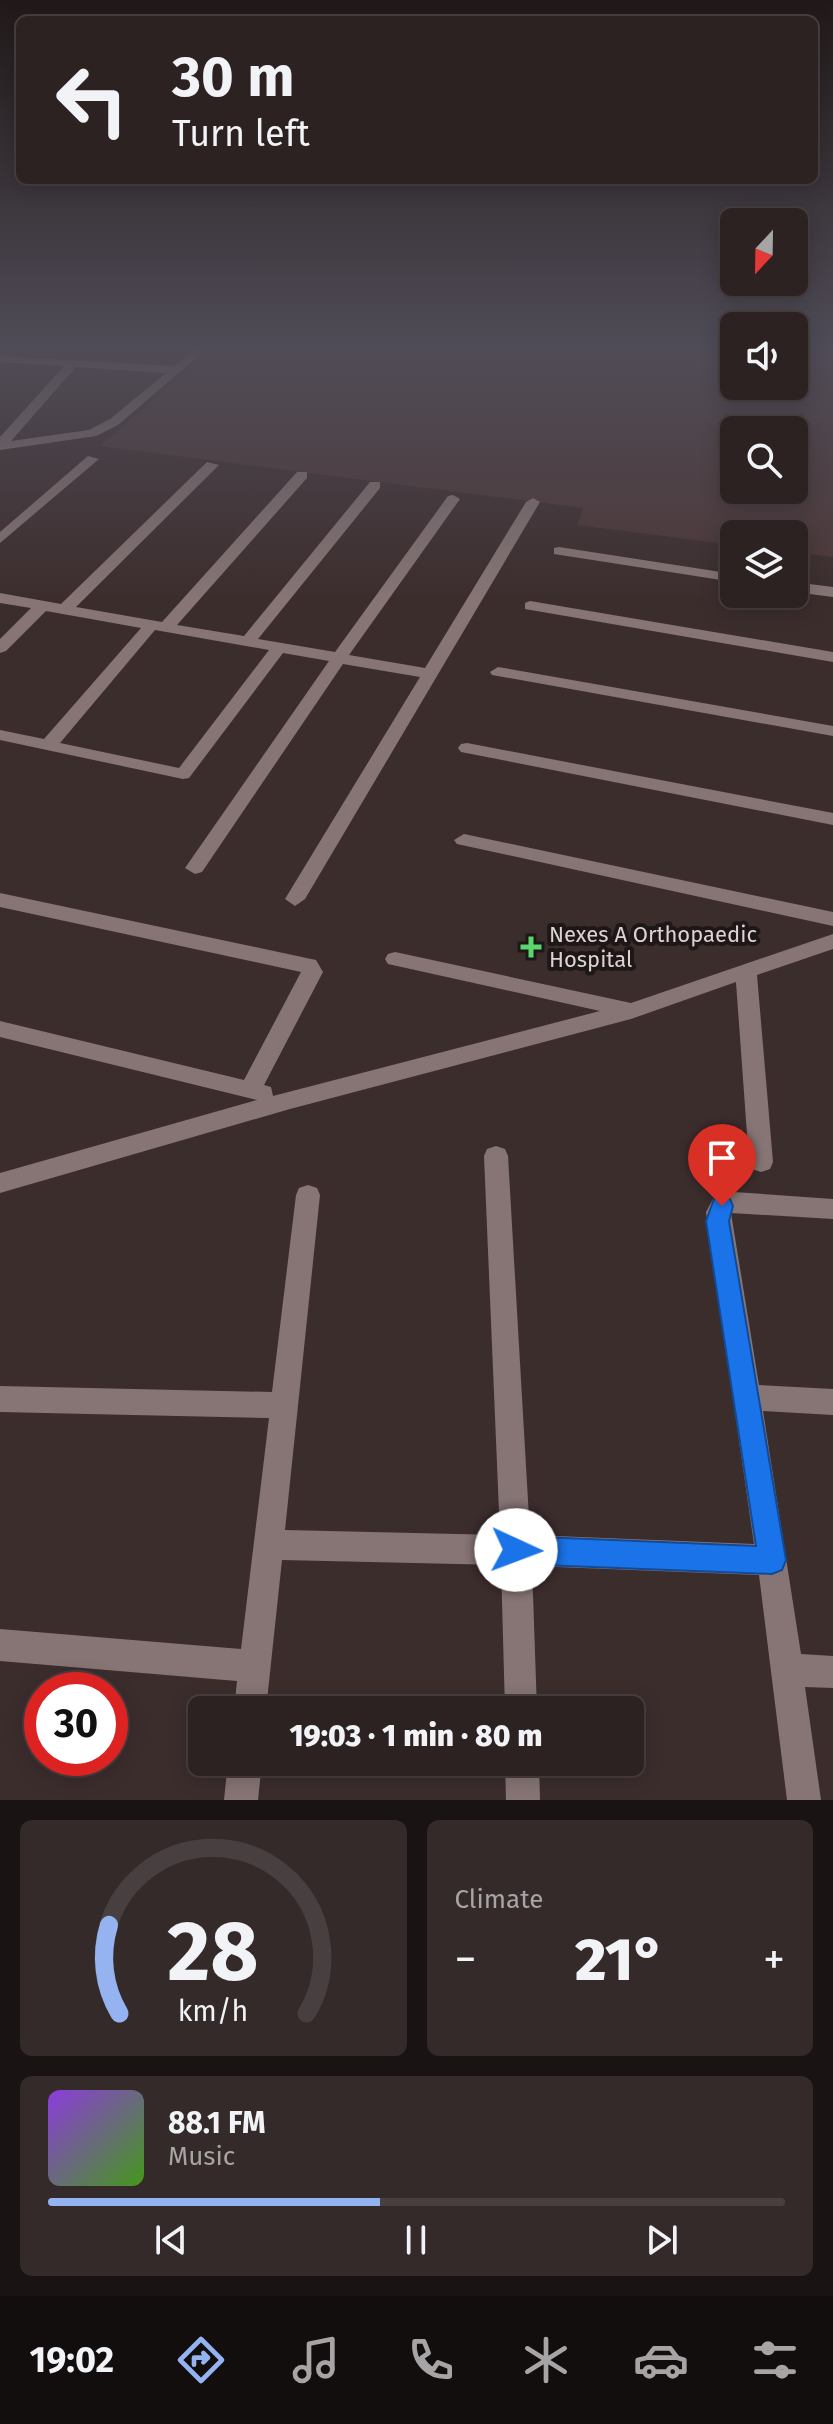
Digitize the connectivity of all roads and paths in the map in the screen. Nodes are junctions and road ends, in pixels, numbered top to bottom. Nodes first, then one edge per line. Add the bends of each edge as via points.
1 (96, 431) edge
2 (0, 446) edge
3 (93, 459) dead end
4 (212, 465) dead end
5 (302, 475) dead end
6 (375, 485) dead end
7 (453, 499) dead end
8 (533, 502) dead end
9 (0, 539) edge
10 (559, 551) dead end
11 (720, 576) edge
12 (808, 589) edge
13 (833, 592) edge
14 (0, 598) edge
15 (43, 605) junction
16 (530, 606) dead end
17 (65, 609) junction
18 (160, 625) junction
19 (249, 640) junction
20 (280, 646) junction
21 (0, 648) edge
22 (833, 657) edge
23 (339, 658) junction
24 (498, 672) dead end
25 (430, 674) junction
26 (833, 731) edge
27 (0, 735) edge
28 (48, 746) junction
29 (467, 748) dead end
30 (833, 819) edge
31 (464, 840) dead end
32 (195, 868) dead end
33 (295, 899) dead end
34 (0, 900) edge
35 (833, 919) edge
36 (833, 941) edge
37 (395, 959) dead end
38 (746, 971) junction
39 (631, 1011) junction
40 (0, 1029) edge
41 (250, 1090) junction
42 (290, 1100) junction
43 (496, 1156) dead end
44 (761, 1162) dead end
45 (0, 1183) edge
46 (308, 1195) dead end
47 (833, 1209) edge
48 (746, 1397) junction
49 (0, 1399) edge
50 (833, 1402) edge
51 (285, 1405) junction
52 (271, 1545) junction
53 (516, 1550) junction
54 (772, 1560) junction
55 (0, 1645) edge
56 (254, 1666) junction
57 (788, 1670) junction
58 (833, 1672) edge
59 (251, 1696) edge
60 (521, 1696) edge
61 (244, 1776) edge
62 (522, 1776) edge
63 (241, 1800) edge
64 (523, 1800) edge
65 (804, 1800) edge

1 - 2 street
3 - 9 street
4 - 17 street
5 - 18 street
6 - 19 street
7 - 23 street
8 - 25 street
10 - 11 street
12 - 13 street
14 - 15 street
15 - 17 street
15 - 21 street
16 - 22 street
17 - 18 street
18 - 19 street
18 - 28 street
19 - 20 street
20 - 23 street
20 - 28 street via 183,774
23 - 25 street
23 - 32 street
24 - 26 street
25 - 33 street
27 - 28 street
29 - 30 street
31 - 35 street
34 - 41 street via 309,965 312,972
36 - 38 street
37 - 39 street
38 - 39 street
38 - 44 street
39 - 42 street
40 - 41 street
41 - 42 street
42 - 45 street
43 - 53 street
46 - 51 street
47 - 48 street via 734,1202 718,1212
48 - 50 street
48 - 54 street
49 - 51 street
51 - 52 street
52 - 53 street
52 - 56 street
53 - 54 street
53 - 60 street
54 - 57 street
55 - 56 street
56 - 59 street
57 - 58 street
57 - 65 street
61 - 63 street
62 - 64 street

